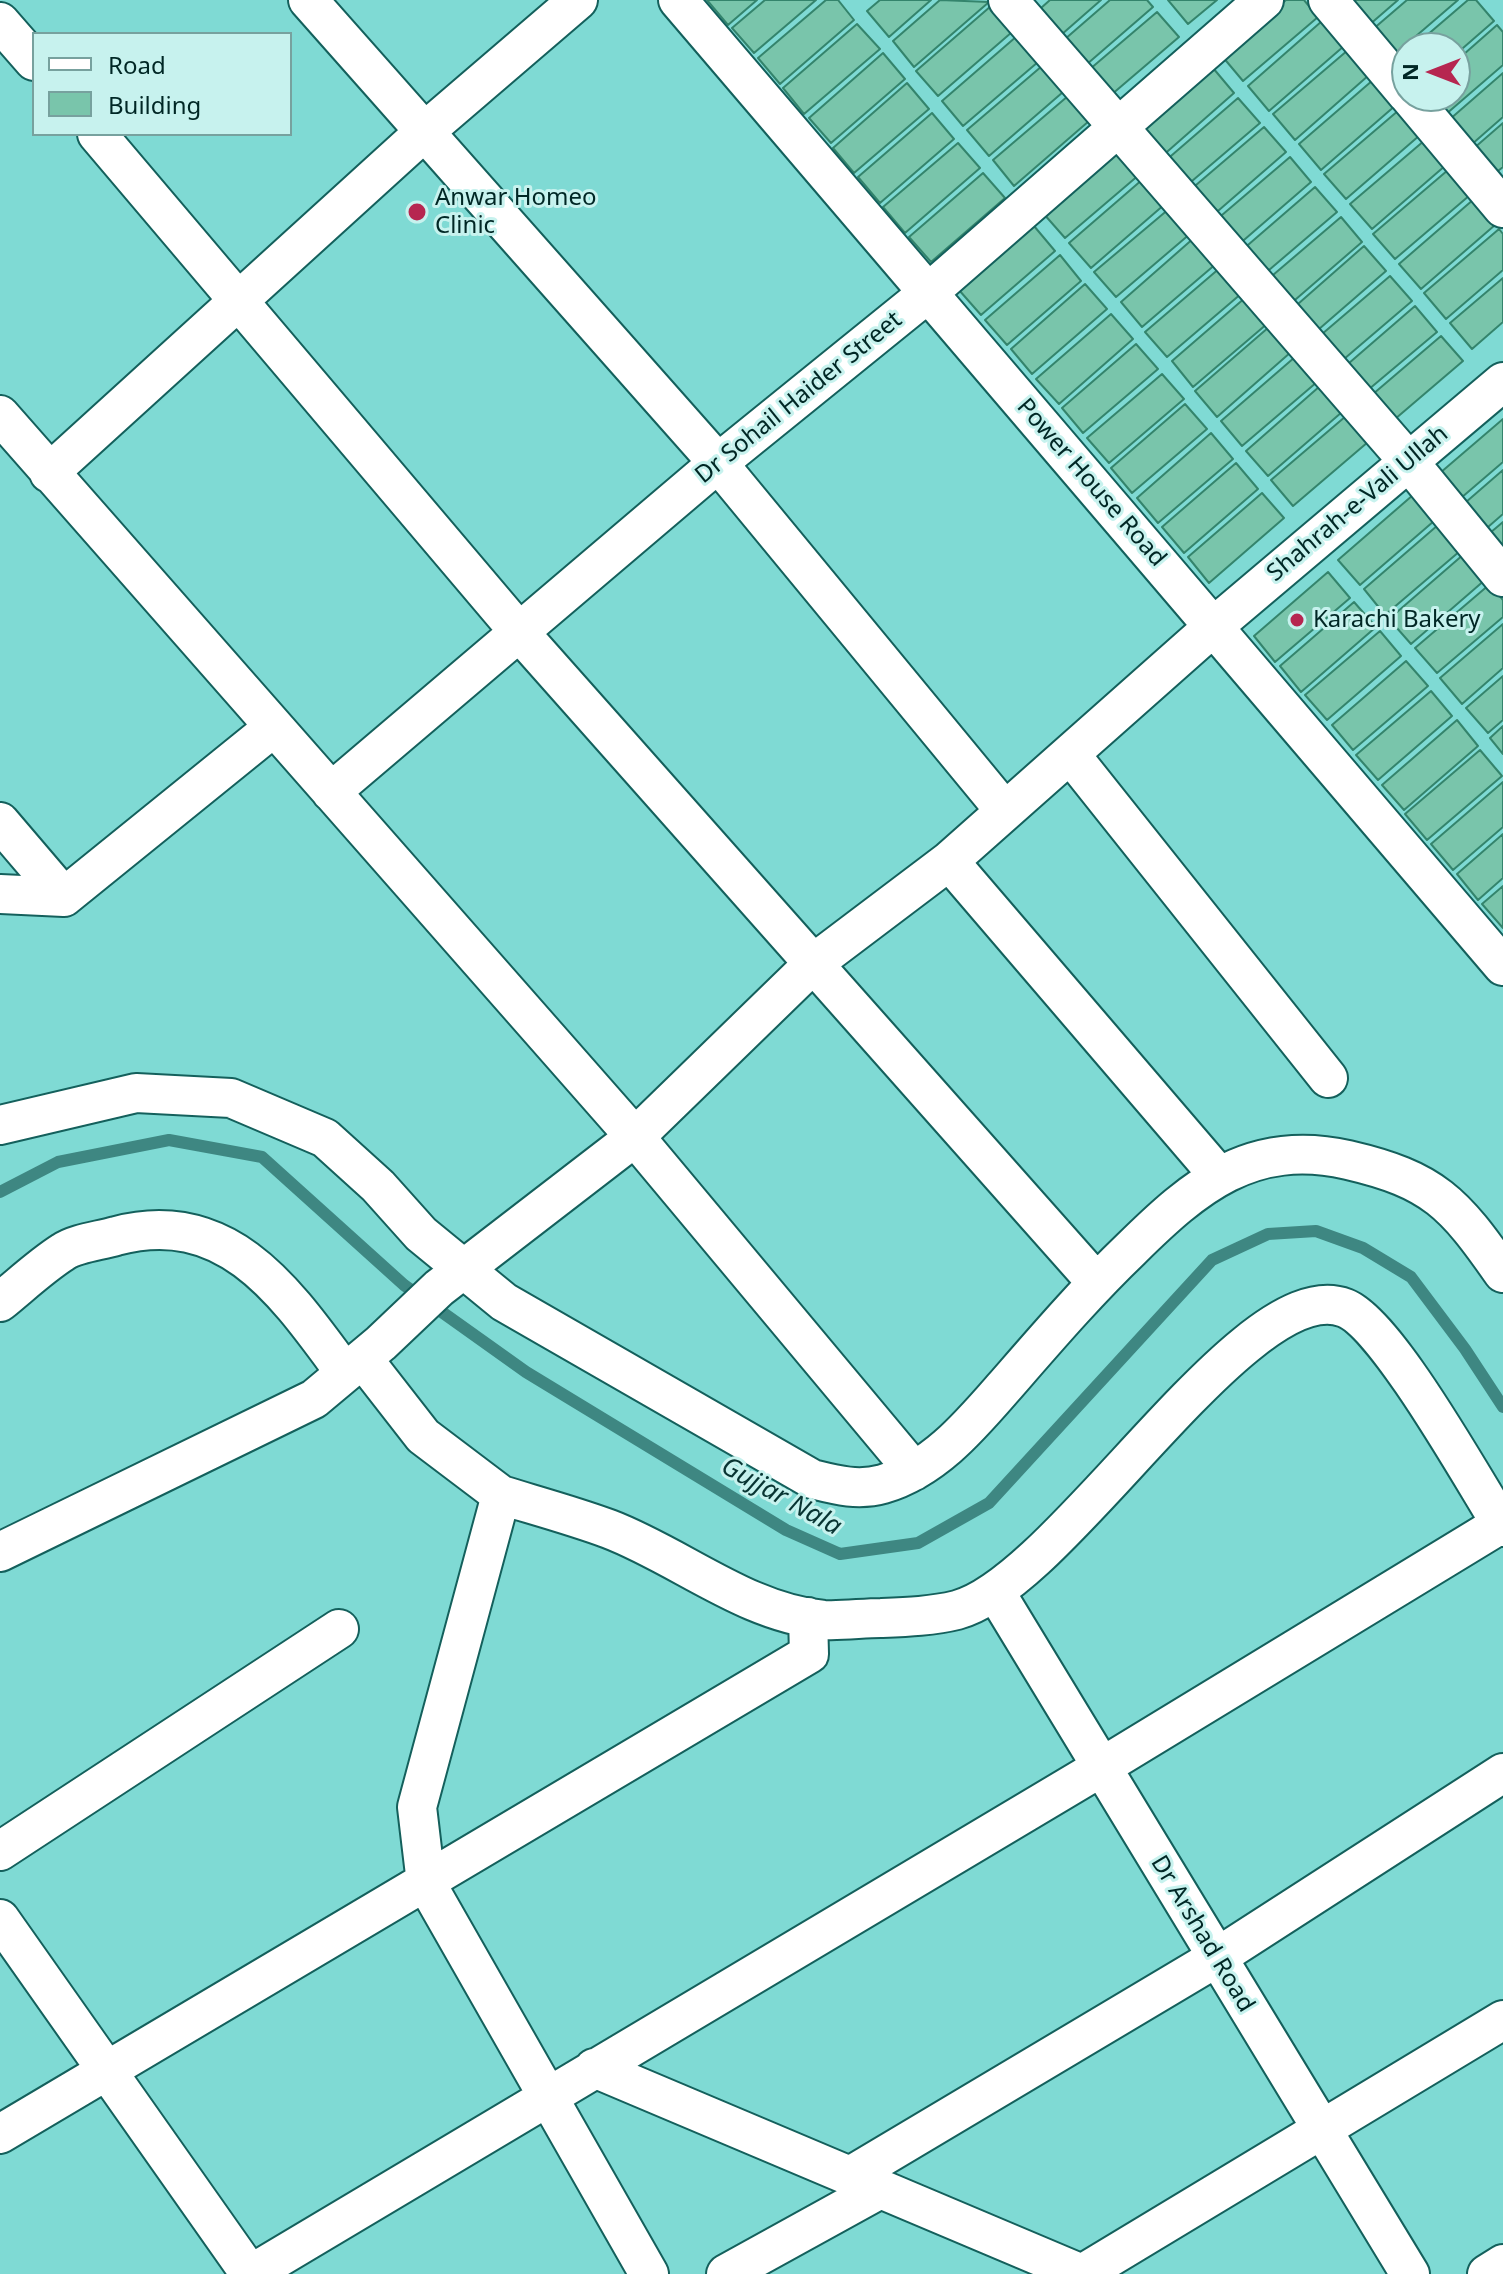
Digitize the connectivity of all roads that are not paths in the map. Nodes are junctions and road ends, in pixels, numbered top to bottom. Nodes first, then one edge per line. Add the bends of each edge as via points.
1 (308, 0) edge
2 (578, 0) edge
3 (678, 0) edge
4 (1008, 0) edge
5 (1264, 0) edge
6 (1328, 0) edge
7 (0, 22) edge
8 (32, 59) edge
9 (1391, 75) edge
10 (1422, 112) edge
11 (1118, 127) junction
12 (423, 133) junction
13 (99, 136) edge
14 (1503, 208) edge
15 (928, 293) junction
16 (242, 301) junction
17 (1503, 382) edge
18 (0, 415) edge
19 (1409, 462) junction
20 (718, 463) junction
21 (49, 473) junction
22 (1503, 577) edge
23 (1213, 627) junction
24 (520, 633) junction
25 (274, 727) junction
26 (1070, 754) junction
27 (331, 792) junction
28 (1005, 811) junction
29 (0, 822) edge
30 (949, 861) junction
31 (0, 894) edge
32 (64, 897) junction
33 (814, 963) junction
34 (1503, 966) edge
35 (1328, 1078) dead end
36 (0, 1125) edge
37 (635, 1137) junction
38 (1219, 1176) junction
39 (1503, 1273) edge
40 (452, 1280) junction
41 (1096, 1282) junction
42 (0, 1302) edge
43 (363, 1358) junction
44 (914, 1471) junction
45 (501, 1495) junction
46 (1502, 1526) edge
47 (0, 1552) edge
48 (996, 1593) junction
49 (808, 1617) junction
50 (339, 1629) dead end
51 (1100, 1768) junction
52 (1503, 1773) edge
53 (0, 1851) edge
54 (426, 1883) junction
55 (0, 1919) edge
56 (1216, 1958) junction
57 (1503, 2020) edge
58 (594, 2068) junction
59 (108, 2071) junction
60 (548, 2097) junction
61 (1322, 2131) junction
62 (0, 2134) edge
63 (865, 2182) junction
64 (1503, 2264) edge
65 (250, 2274) edge
66 (649, 2274) edge
67 (726, 2274) edge
68 (1082, 2274) edge
69 (1410, 2274) edge
70 (1487, 2274) edge

1 - 12 street
2 - 12 street
3 - 15 street, Power House Road
4 - 11 street
5 - 11 street, Dr Sohail Haider Street
6 - 9 street
7 - 8 street
10 - 14 street
11 - 15 street, Dr Sohail Haider Street
11 - 19 street
12 - 16 street
12 - 20 street
13 - 16 street
15 - 20 street, Dr Sohail Haider Street
15 - 23 street, Power House Road
16 - 21 street
16 - 24 street
17 - 19 street, Shahrah-e-Vali Ullah
18 - 21 street
19 - 22 street
19 - 23 street, Shahrah-e-Vali Ullah
20 - 24 street, Dr Sohail Haider Street
20 - 28 street
21 - 25 street
23 - 26 street, Shahrah-e-Vali Ullah
23 - 34 street, Power House Road
24 - 27 street, Dr Sohail Haider Street
24 - 33 street
25 - 27 street
25 - 32 street
26 - 28 street, Shahrah-e-Vali Ullah
26 - 35 street
27 - 37 street
28 - 30 street, Shahrah-e-Vali Ullah
29 - 32 street
30 - 33 street, Shahrah-e-Vali Ullah
30 - 38 street
31 - 32 street
33 - 37 street, Shahrah-e-Vali Ullah
33 - 41 street
36 - 40 street via 136,1093 231,1098 325,1138 421,1234
37 - 40 street, Shahrah-e-Vali Ullah
37 - 44 street
38 - 39 street via 1250,1163 1294,1155 1385,1169 1430,1188 1470,1226
38 - 41 street via 1183,1198
40 - 43 street, Shahrah-e-Vali Ullah
40 - 44 street via 504,1302 812,1479 850,1488 882,1484
41 - 44 street via 963,1434
42 - 43 street via 65,1250 146,1228 214,1238 257,1268 305,1320
43 - 45 street via 423,1436
43 - 47 street, Shahrah-e-Vali Ullah via 314,1399
45 - 49 street via 610,1530 767,1606
45 - 54 street via 417,1807
46 - 48 street via 1388,1347 1346,1308 1315,1304 1277,1320 1240,1347
46 - 51 street
48 - 49 street via 957,1610
48 - 51 street, Dr Arshad Road
49 - 54 street via 809,1654
50 - 53 street
51 - 56 street, Dr Arshad Road
51 - 58 street
52 - 56 street
54 - 59 street
54 - 60 street
55 - 59 street
56 - 61 street, Dr Arshad Road
56 - 63 street
57 - 61 street
58 - 60 street
58 - 63 street
59 - 62 street
59 - 65 street
60 - 65 street
60 - 66 street
61 - 68 street
61 - 69 street, Dr Arshad Road
63 - 67 street
63 - 68 street
64 - 70 street

